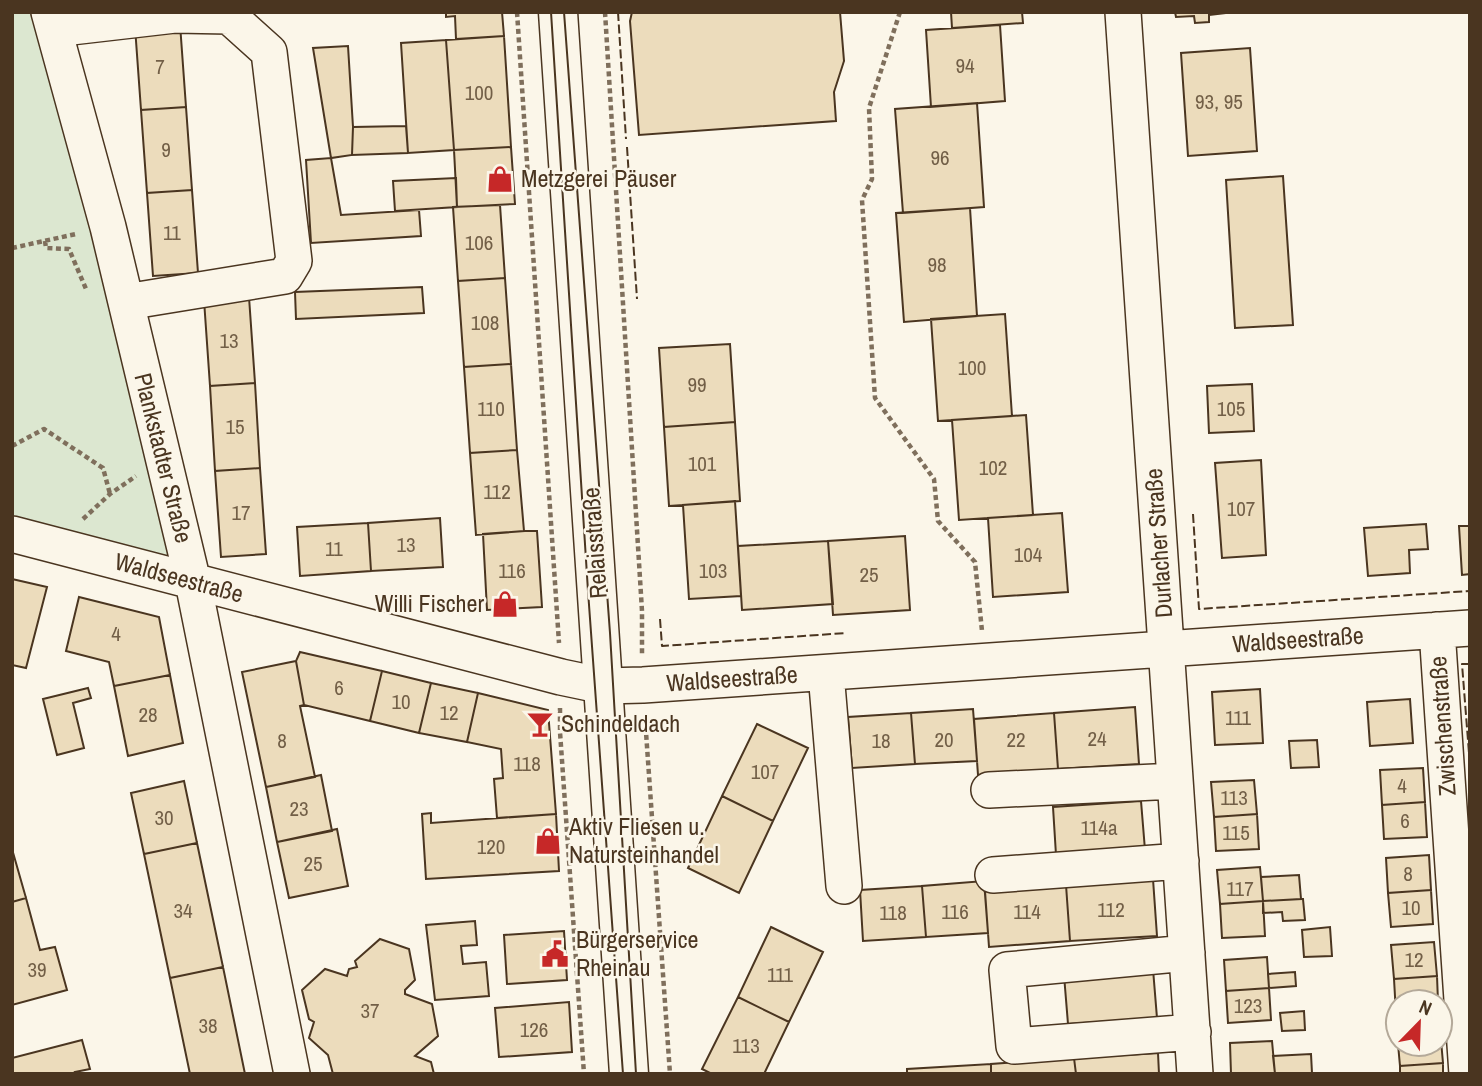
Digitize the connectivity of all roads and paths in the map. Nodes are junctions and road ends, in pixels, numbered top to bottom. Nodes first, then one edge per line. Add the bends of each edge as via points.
1 (517, 12) edge
2 (558, 12) edge
3 (606, 12) edge
4 (900, 12) edge
5 (1122, 12) edge
6 (52, 20) edge
7 (51, 240) dead end
8 (12, 248) edge
9 (126, 302) junction
10 (12, 446) edge
11 (163, 458) junction
12 (110, 494) junction
13 (12, 534) edge
14 (54, 546) junction
15 (193, 582) junction
16 (1453, 629) edge
17 (1166, 649) junction
18 (985, 662) junction
19 (826, 673) junction
20 (561, 677) junction
21 (643, 685) junction
22 (604, 686) junction
23 (1175, 781) junction
24 (989, 790) dead end
25 (1181, 861) junction
26 (993, 875) dead end
27 (844, 887) dead end
28 (1187, 953) junction
29 (1192, 1032) junction
30 (292, 1074) edge
31 (584, 1074) edge
32 (629, 1074) edge
33 (670, 1074) edge
34 (1195, 1074) edge
35 (1467, 1074) edge

1 - 20 path
2 - 22 main road, Relaisstraße
3 - 21 path
4 - 18 path via 869,108 872,179 862,200 875,398 934,479 938,521 975,562
5 - 17 street, Durlacher Straße
6 - 9 street, Plankstadter Straße
6 - 9 street via 229,16 268,52 294,261 285,276
7 - 8 path
9 - 11 street, Plankstadter Straße
10 - 12 path via 44,429 103,468
11 - 12 path
11 - 15 street, Plankstadter Straße
12 - 14 path
13 - 14 street, Waldseestraße
14 - 15 street, Waldseestraße
15 - 20 street, Waldseestraße
15 - 30 street, Plankstadter Straße
16 - 17 street, Waldseestraße
16 - 35 street, Zwischenstraße
17 - 18 street, Waldseestraße
17 - 23 street, Durlacher Straße
18 - 19 street, Waldseestraße
19 - 21 street, Waldseestraße
19 - 27 street
20 - 22 street, Waldseestraße
20 - 31 path via 560,732
21 - 22 street, Waldseestraße
21 - 33 path
22 - 32 main road, Relaisstraße
23 - 24 street
23 - 25 street, Durlacher Straße
25 - 26 street
25 - 28 street, Durlacher Straße
28 - 29 street, Durlacher Straße
28 - 29 street via 1007,970 1014,1046
29 - 34 street, Durlacher Straße

